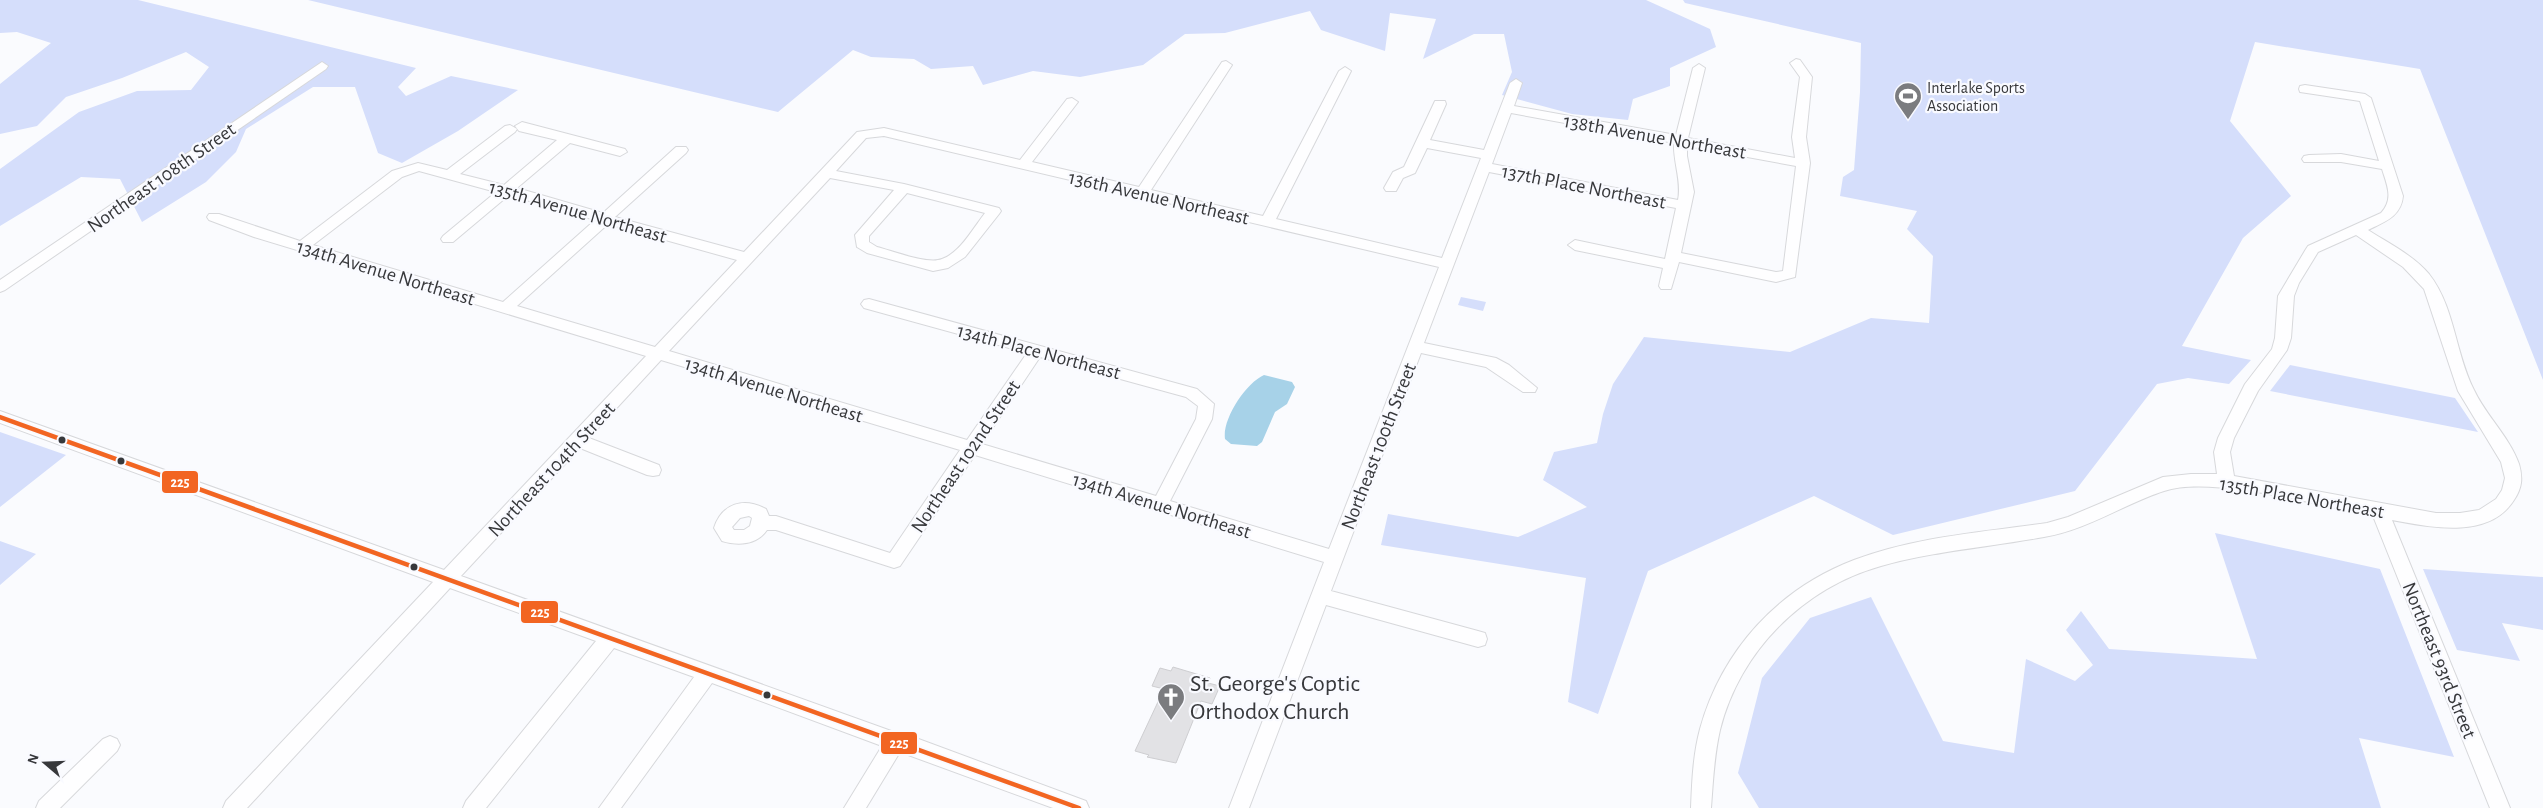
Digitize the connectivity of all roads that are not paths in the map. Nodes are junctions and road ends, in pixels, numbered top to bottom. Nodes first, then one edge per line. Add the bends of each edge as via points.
1 (1796, 63) dead end
2 (1226, 65) dead end
3 (322, 66) dead end
4 (1699, 68) dead end
5 (1345, 70) dead end
6 (1516, 83) dead end
7 (2305, 89) dead end
8 (1072, 102) dead end
9 (1440, 104) dead end
10 (1506, 108) junction
11 (870, 132) joint
12 (568, 139) junction
13 (1681, 141) junction
14 (1423, 143) junction
15 (681, 150) dead end
16 (620, 152) dead end
17 (2309, 160) dead end
18 (1486, 161) junction
19 (1803, 164) junction
20 (1023, 165) junction
21 (2387, 166) junction
22 (826, 173) junction
23 (451, 174) junction
24 (904, 188) junction
25 (1390, 188) dead end
26 (508, 189) junction
27 (1142, 193) junction
28 (1684, 206) junction
29 (214, 217) dead end
30 (605, 217) junction
31 (1267, 222) junction
32 (2359, 230) junction
33 (448, 239) dead end
34 (1575, 245) dead end
35 (302, 247) junction
36 (747, 258) junction
37 (1671, 260) junction
38 (1448, 264) junction
39 (1666, 286) dead end
40 (0, 287) edge
41 (869, 304) dead end
42 (506, 307) junction
43 (1416, 347) junction
44 (1036, 351) junction
45 (657, 354) junction
46 (1529, 388) dead end
47 (0, 417) edge
48 (578, 440) junction
49 (969, 447) junction
50 (653, 470) dead end
51 (2228, 481) junction
52 (1160, 504) junction
53 (2380, 512) junction
54 (761, 524) dead end
55 (1335, 558) junction
56 (447, 580) junction
57 (1321, 596) junction
58 (611, 638) junction
59 (1478, 639) dead end
60 (709, 672) junction
61 (897, 740) junction
62 (110, 745) dead end
63 (46, 808) edge
64 (233, 808) edge
65 (473, 808) edge
66 (609, 808) edge
67 (854, 808) edge
68 (1079, 808) edge
69 (1239, 808) edge
70 (1701, 808) edge
71 (2500, 808) edge

1 - 19 street via 1806,78 1799,137
2 - 27 street
3 - 40 street, Northeast 108th Street
4 - 13 street
5 - 31 street
6 - 10 street, Northeast 100th Street
7 - 21 street via 2365,98
8 - 20 street
9 - 14 street
10 - 13 street, 138th Avenue Northeast
10 - 18 street, Northeast 100th Street
11 - 20 street, 136th Avenue Northeast via 884,132
11 - 22 street, Northeast 104th Street via 862,134
12 - 16 street
12 - 23 street via 516,127
12 - 26 street
13 - 19 street, 138th Avenue Northeast
13 - 28 street via 1680,156 1687,192
14 - 18 street, 137th Place Northeast
14 - 25 street via 1410,170 1398,175
15 - 30 street
17 - 21 street via 2341,158
18 - 28 street, 137th Place Northeast
18 - 38 street, Northeast 100th Street
19 - 37 street via 1790,274 1776,277
20 - 27 street, 136th Avenue Northeast
21 - 32 street via 2395,188 2395,207 2386,216
22 - 24 street
22 - 36 street, Northeast 104th Street
23 - 26 street, 135th Avenue Northeast
23 - 35 street, 135th Avenue Northeast via 425,167 409,168
24 - 24 street via 976,207 994,211 960,254 948,263 932,266 872,250 862,244 862,235
26 - 30 street, 135th Avenue Northeast
26 - 33 street
27 - 31 street, 136th Avenue Northeast
28 - 37 street
29 - 35 street, 134th Avenue Northeast
30 - 36 street, 135th Avenue Northeast
30 - 42 street
31 - 38 street, 136th Avenue Northeast
32 - 51 street via 2313,250 2292,283 2286,296 2279,350 2251,388 2226,438 2222,452
32 - 53 street, 135th Place Northeast via 2409,264 2433,293 2462,383 2514,474 2511,490 2502,507 2486,515 2454,522
34 - 37 street
35 - 42 street, 134th Avenue Northeast
36 - 45 street, Northeast 104th Street
37 - 39 street
38 - 43 street, Northeast 100th Street
41 - 44 street, 134th Place Northeast
42 - 45 street, 134th Avenue Northeast
43 - 46 street via 1490,362
43 - 55 street, Northeast 100th Street
44 - 49 street, Northeast 102nd Street
44 - 52 street, 134th Place Northeast via 1191,393 1206,404 1204,419
45 - 48 street, Northeast 104th Street
45 - 49 street, 134th Avenue Northeast
47 - 56 street
48 - 50 street
48 - 56 street, Northeast 104th Street
49 - 52 street, 134th Avenue Northeast
49 - 54 street, Northeast 102nd Street via 894,561 776,523
51 - 53 street, 135th Place Northeast
51 - 70 street, 135th Place Northeast via 2191,480 2162,484 2072,523 1887,557 1826,579 1794,599 1768,624 1743,654 1726,683 1713,716 1705,756
52 - 55 street, 134th Avenue Northeast
53 - 71 street, Northeast 93rd Street
55 - 57 street, Northeast 100th Street
56 - 58 street
56 - 64 street, Northeast 104th Street
57 - 59 street
57 - 69 street, Northeast 100th Street
58 - 60 street
58 - 65 street
60 - 61 street
60 - 66 street
61 - 67 street
61 - 68 street
62 - 63 street

